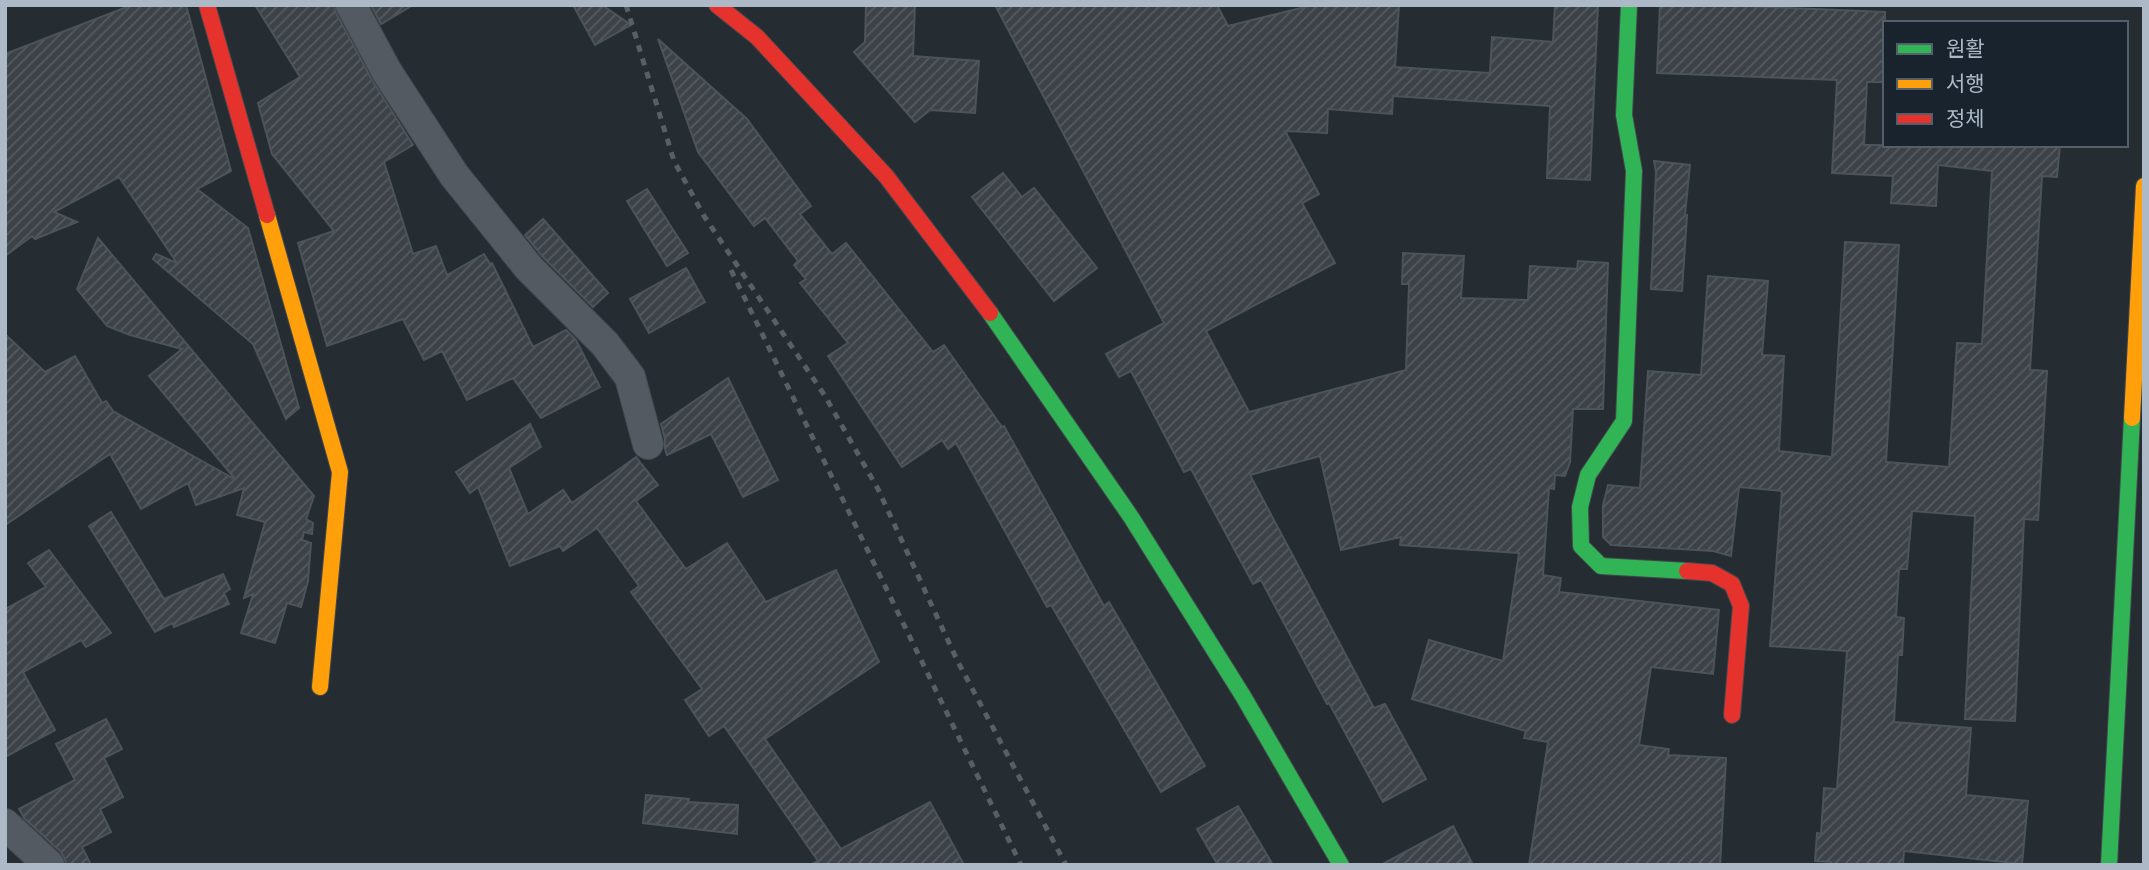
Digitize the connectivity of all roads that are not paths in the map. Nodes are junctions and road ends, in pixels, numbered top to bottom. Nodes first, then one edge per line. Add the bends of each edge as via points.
1 (206, 5) edge
2 (351, 5) edge
3 (717, 5) edge
4 (1629, 5) edge
5 (2144, 186) edge
6 (648, 444) dead end
7 (320, 687) dead end
8 (1732, 715) dead end
9 (5, 824) edge
10 (49, 865) edge
11 (1341, 865) edge
12 (2109, 865) edge

1 - 7 main road via 340,472
2 - 6 street via 387,72 454,175 529,268 605,344 630,377
3 - 11 main road via 757,37 886,176 991,314 1131,517
4 - 8 main road via 1624,116 1634,171 1623,421 1588,475 1580,507 1581,547 1601,566 1713,573 1732,584 1741,607
5 - 12 main road
9 - 10 street

